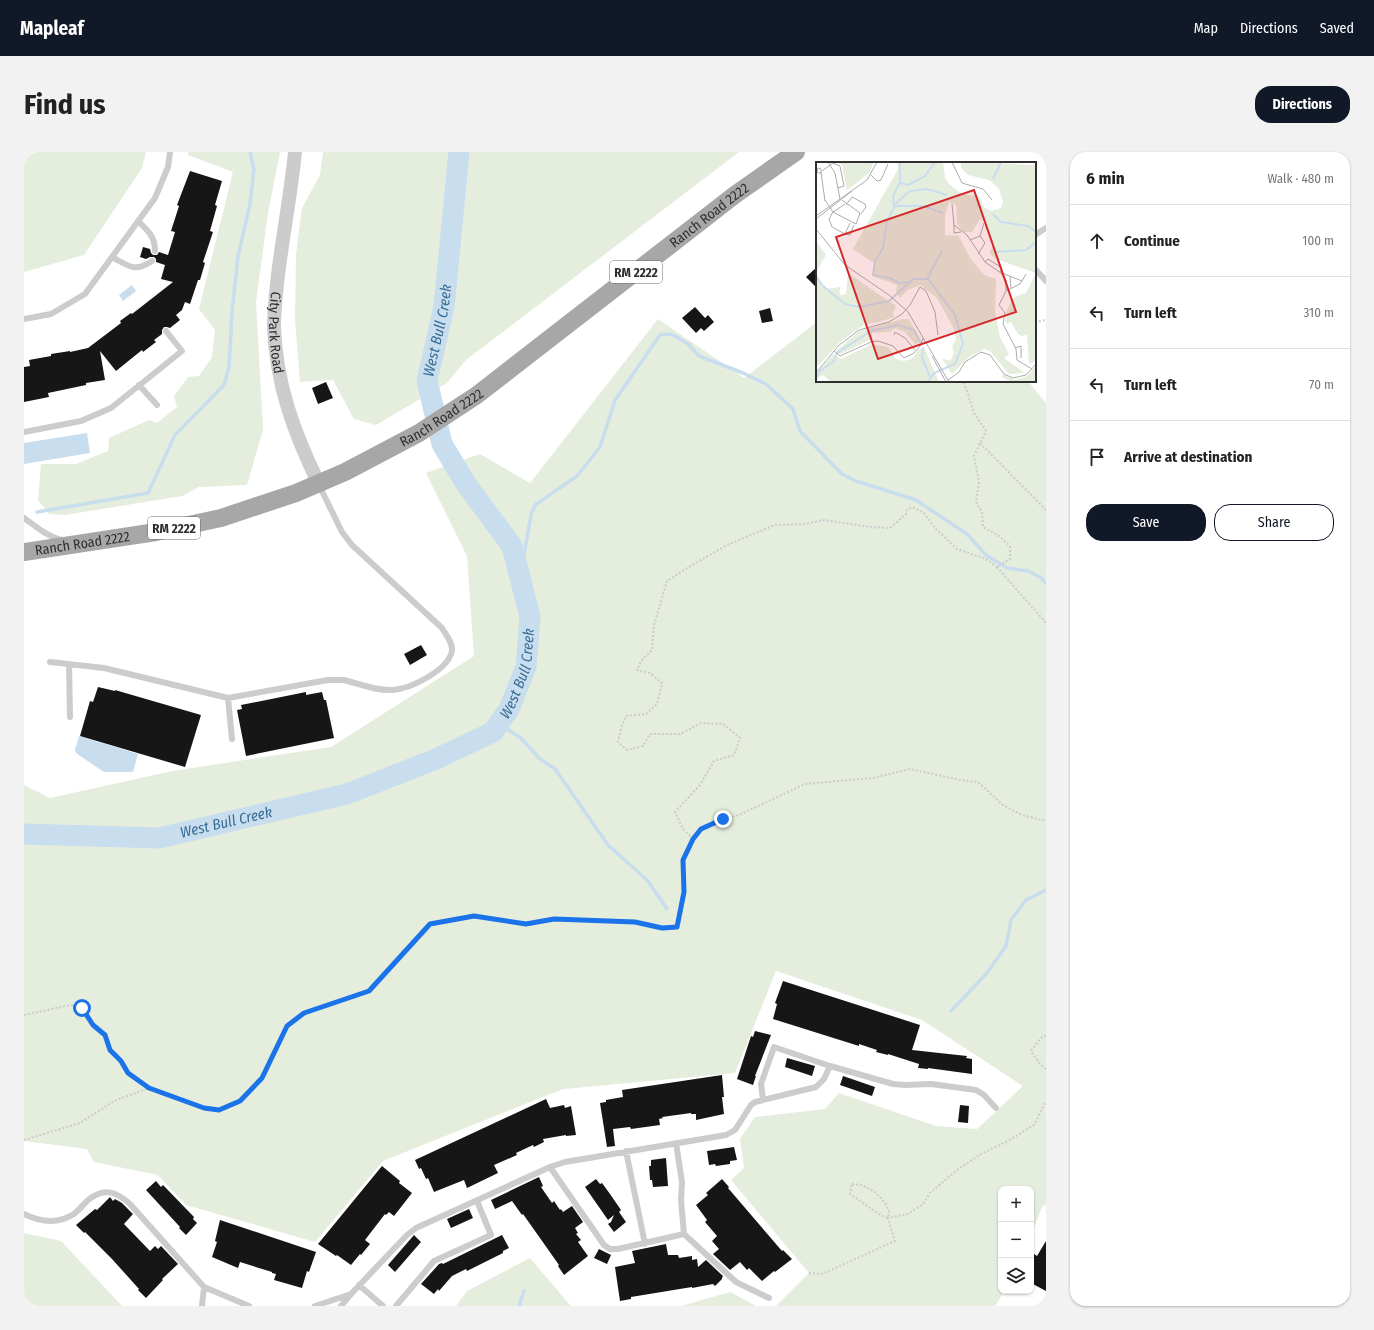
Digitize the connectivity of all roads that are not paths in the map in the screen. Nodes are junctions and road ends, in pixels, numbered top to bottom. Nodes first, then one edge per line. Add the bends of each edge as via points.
1 (170, 152) edge
2 (296, 152) edge
3 (796, 152) edge
4 (138, 221) junction
5 (1046, 228) edge
6 (1036, 234) edge
7 (155, 251) dead end
8 (112, 257) junction
9 (152, 261) dead end
10 (1036, 270) edge
11 (1046, 281) edge
12 (24, 318) edge
13 (166, 331) dead end
14 (139, 385) junction
15 (157, 405) dead end
16 (24, 432) edge
17 (319, 484) junction
18 (24, 518) edge
19 (81, 544) junction
20 (24, 552) edge
21 (50, 662) dead end
22 (69, 664) junction
23 (228, 698) junction
24 (70, 717) dead end
25 (232, 739) dead end
26 (830, 1066) junction
27 (763, 1099) junction
28 (996, 1108) dead end
29 (676, 1143) junction
30 (626, 1151) junction
31 (550, 1168) junction
32 (477, 1200) junction
33 (24, 1214) edge
34 (684, 1234) junction
35 (645, 1244) junction
36 (359, 1285) junction
37 (204, 1288) junction
38 (350, 1294) junction
39 (769, 1298) dead end
40 (202, 1306) edge
41 (249, 1306) edge
42 (315, 1306) edge
43 (341, 1306) edge
44 (383, 1306) edge
45 (396, 1306) edge

1 - 4 lane via 168,168 155,198
2 - 17 street, City Park Road via 275,302 275,347 278,371 289,413 301,449
3 - 17 main road, Ranch Road 2222 / RM 2222 via 736,194 477,395 419,433
4 - 7 lane via 150,233 155,242
4 - 8 lane
5 - 6 lane
8 - 9 lane via 131,267 143,267
8 - 12 lane via 85,294 51,314
10 - 11 lane
13 - 14 lane via 182,351
14 - 15 lane
14 - 16 lane via 111,408 81,421
17 - 19 main road, Ranch Road 2222 / RM 2222 via 221,518
17 - 23 lane via 340,528 352,545 442,628 450,640 452,650 449,658 436,672 406,688 380,689 342,680 328,680
18 - 19 lane via 57,539
19 - 20 main road, Ranch Road 2222 / RM 2222
21 - 22 lane
22 - 23 lane via 104,668
22 - 24 lane
23 - 25 lane
26 - 27 lane via 824,1080 816,1087
26 - 27 lane via 774,1047 761,1084
26 - 28 lane via 893,1084 931,1084 976,1090 984,1094
27 - 29 lane via 751,1104 731,1133
29 - 30 lane
29 - 34 lane via 682,1182
30 - 31 lane via 565,1162
30 - 35 lane
31 - 32 lane
31 - 35 lane via 606,1247 618,1249
32 - 36 lane via 411,1231
32 - 45 lane via 491,1235 434,1261
33 - 37 lane via 38,1220 61,1219 75,1213 100,1192 119,1195 130,1204
34 - 35 lane
34 - 39 lane via 736,1282
36 - 38 lane
36 - 44 lane
37 - 40 lane
37 - 41 lane
38 - 42 lane
38 - 43 lane

